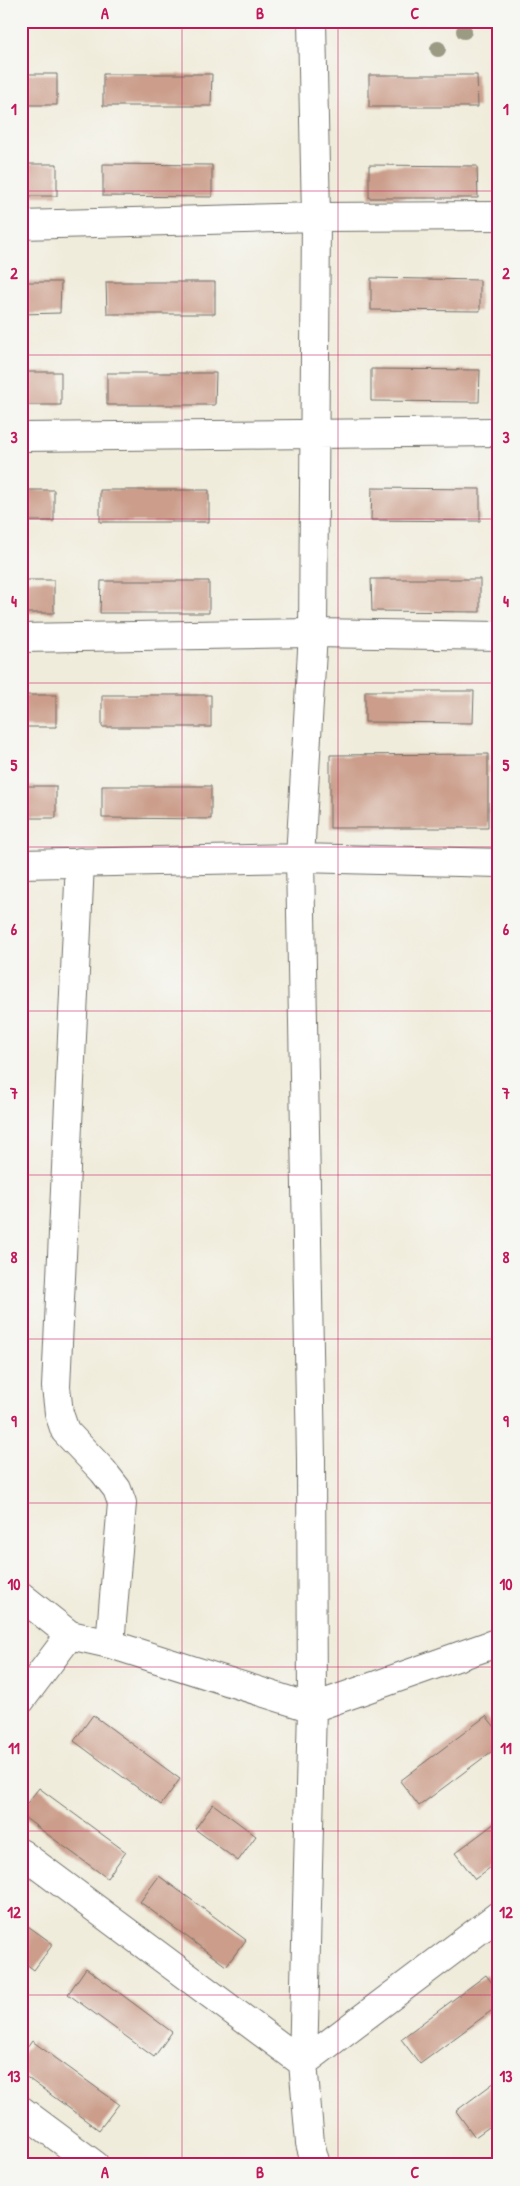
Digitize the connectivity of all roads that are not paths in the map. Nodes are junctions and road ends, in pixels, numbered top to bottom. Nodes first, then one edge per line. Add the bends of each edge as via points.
1 (312, 21) edge
2 (499, 216) edge
3 (316, 217) junction
4 (21, 225) edge
5 (499, 432) edge
6 (315, 434) junction
7 (21, 437) edge
8 (313, 633) junction
9 (499, 636) edge
10 (21, 638) edge
11 (300, 858) junction
12 (80, 862) junction
13 (499, 863) edge
14 (21, 864) edge
15 (21, 1596) edge
16 (70, 1635) junction
17 (499, 1642) edge
18 (110, 1644) junction
19 (21, 1700) edge
20 (312, 1708) junction
21 (21, 1853) edge
22 (499, 1915) edge
23 (303, 2063) junction
24 (21, 2110) edge
25 (309, 2158) edge
26 (95, 2165) edge

1 - 3 street
2 - 3 street
3 - 4 street
3 - 6 street
5 - 6 street
6 - 7 street
6 - 8 street
8 - 9 street
8 - 10 street
8 - 11 street
11 - 12 street
11 - 13 street
11 - 20 street via 312,1459
12 - 14 street
12 - 18 street via 56,1386 65,1432 103,1472 117,1490 122,1503
15 - 16 street
16 - 18 street
16 - 19 street
17 - 20 street
18 - 20 street
20 - 23 street
21 - 23 street
22 - 23 street
23 - 25 street
24 - 26 street

